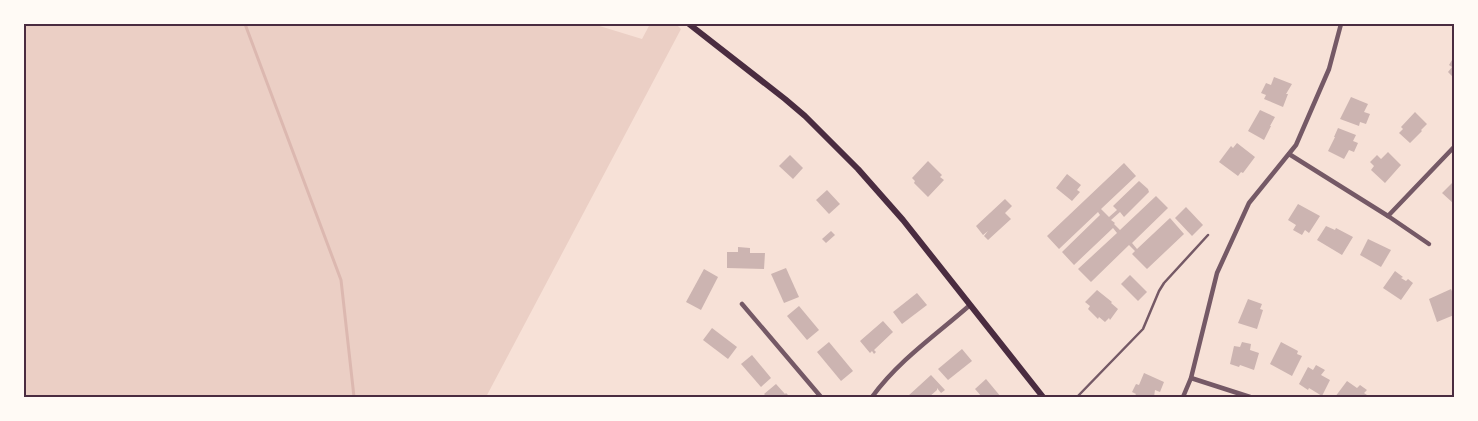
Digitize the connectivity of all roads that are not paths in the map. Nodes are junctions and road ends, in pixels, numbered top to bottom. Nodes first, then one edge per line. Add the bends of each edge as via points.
1 (689, 24) edge
2 (1341, 24) edge
3 (1454, 148) edge
4 (1289, 154) junction
5 (1388, 216) junction
6 (1208, 235) dead end
7 (1429, 244) dead end
8 (742, 304) dead end
9 (970, 305) junction
10 (1192, 378) junction
11 (821, 397) edge
12 (872, 397) edge
13 (1043, 397) edge
14 (1077, 397) edge
15 (1183, 397) edge
16 (1250, 397) edge

1 - 9 main road via 805,116 858,169
2 - 4 street via 1329,69 1296,145
3 - 5 street
4 - 5 street
4 - 10 street via 1249,203 1217,273
5 - 7 street
6 - 14 lane via 1159,291 1143,329
8 - 11 street
9 - 12 street via 901,363
9 - 13 main road
10 - 15 street
10 - 16 street

